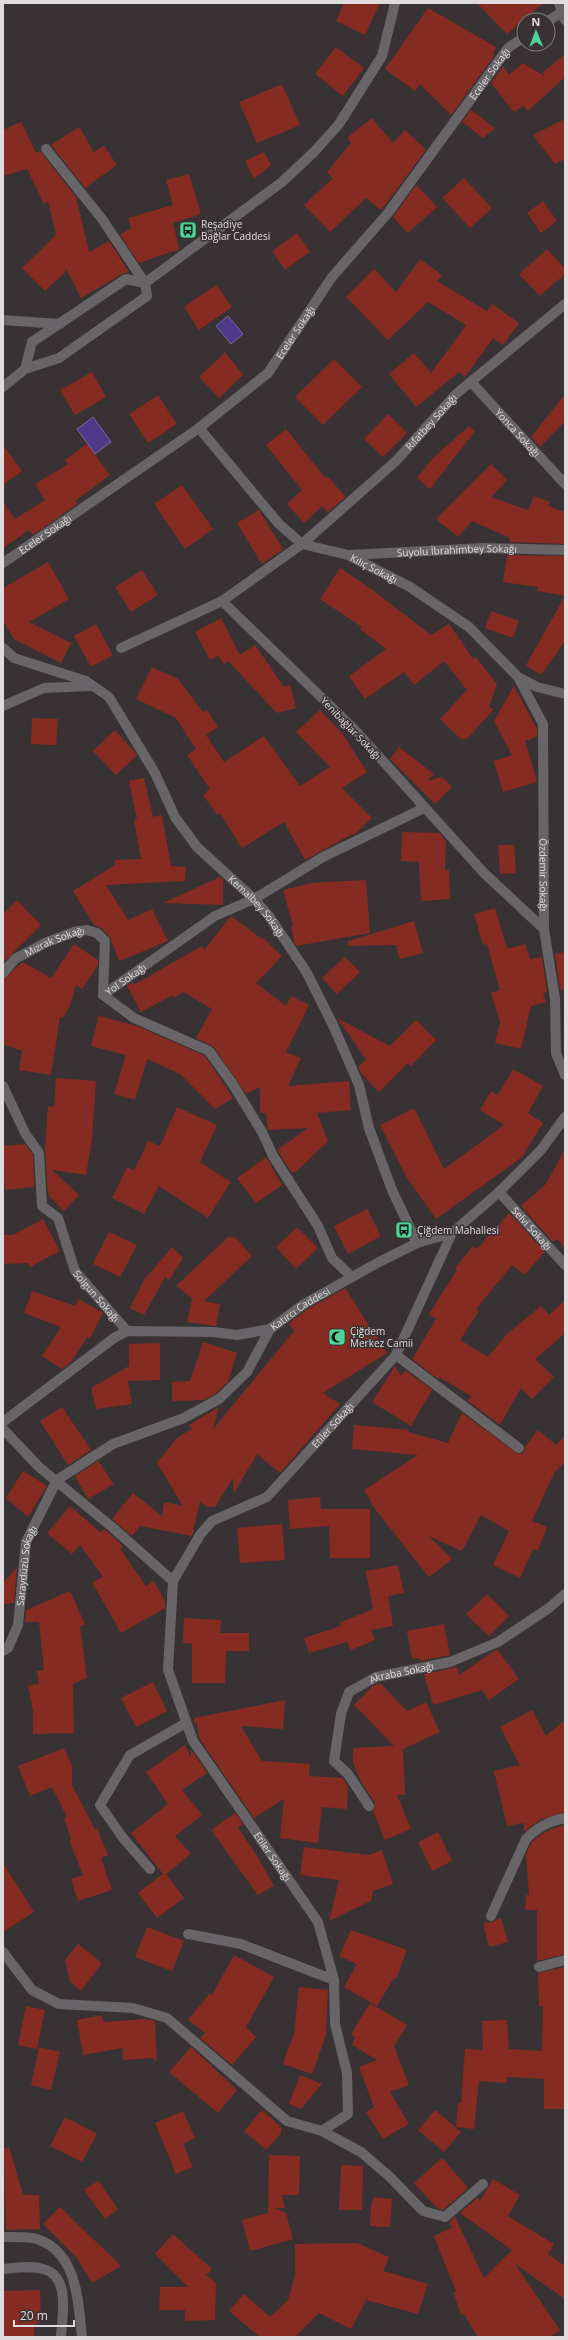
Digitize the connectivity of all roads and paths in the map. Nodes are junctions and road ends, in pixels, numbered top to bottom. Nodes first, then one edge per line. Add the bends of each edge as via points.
1 (396, 3) edge
2 (516, 43) edge
3 (46, 149) dead end
4 (145, 283) junction
5 (565, 304) edge
6 (3, 320) edge
7 (60, 324) junction
8 (25, 369) junction
9 (471, 382) junction
10 (3, 387) edge
11 (199, 428) junction
12 (565, 484) edge
13 (302, 544) junction
14 (565, 550) edge
15 (348, 555) junction
16 (3, 563) edge
17 (222, 601) junction
18 (3, 648) edge
19 (121, 648) dead end
20 (518, 677) junction
21 (93, 686) junction
22 (565, 694) edge
23 (3, 706) edge
24 (424, 808) junction
25 (254, 899) junction
26 (544, 929) junction
27 (3, 973) edge
28 (103, 995) junction
29 (565, 1075) edge
30 (3, 1086) edge
31 (565, 1117) edge
32 (499, 1192) junction
33 (452, 1233) junction
34 (417, 1243) junction
35 (565, 1265) edge
36 (352, 1277) junction
37 (270, 1328) junction
38 (126, 1331) junction
39 (396, 1355) junction
40 (3, 1422) edge
41 (3, 1429) edge
42 (520, 1448) dead end
43 (57, 1480) junction
44 (172, 1580) junction
45 (565, 1594) edge
46 (3, 1651) edge
47 (186, 1723) junction
48 (369, 1806) dead end
49 (565, 1818) edge
50 (150, 1869) dead end
51 (491, 1916) dead end
52 (188, 1934) dead end
53 (3, 1952) edge
54 (565, 1960) edge
55 (539, 1967) dead end
56 (334, 1980) junction
57 (322, 2131) junction
58 (483, 2184) dead end
59 (3, 2237) edge
60 (3, 2269) edge
61 (61, 2337) edge
62 (82, 2337) edge

1 - 4 street via 382,56 339,124 314,152 282,182
2 - 11 street, Eceler Sokağı via 508,48 388,213 332,278 268,373
3 - 4 street via 102,220
4 - 7 street via 126,279
4 - 8 street via 147,296 59,358
5 - 9 street, Rıfatbey Sokağı
6 - 7 street
7 - 8 street via 32,342
8 - 10 street
9 - 12 street, Yonca Sokağı
9 - 13 street, Rıfatbey Sokağı via 456,394 396,461
11 - 13 street, Kılıç Sokağı via 279,524
11 - 16 street, Eceler Sokağı
13 - 15 street, Kılıç Sokağı
13 - 17 street
14 - 15 street, Suyolu İbrahimbey Sokağı via 484,548
15 - 20 street, Kılıç Sokağı via 410,587 469,628
17 - 19 street
17 - 24 street, Yenibağlar Sokağı via 354,729
18 - 21 street, Kemalbey Sokağı via 14,658 86,681
20 - 22 street, Kılıç Sokağı via 537,687
20 - 26 street, Özdemir Sokağı via 543,724
21 - 23 street via 44,688
21 - 25 street, Kemalbey Sokağı via 109,697 155,773 175,817 197,847
24 - 25 street, Yol Sokağı via 323,857
24 - 26 street, Yenibağlar Sokağı via 484,873
25 - 28 street, Yol Sokağı via 215,916
25 - 34 street, Kemalbey Sokağı via 269,916 307,973 332,1023 359,1085 369,1128 392,1190
26 - 29 street, Özdemir Sokağı via 555,999 556,1053
27 - 28 street, Mızrak Sokağı via 15,959 45,943 87,930 97,933 105,941
28 - 36 street, Yol Sokağı via 134,1018 209,1051 232,1083 262,1132 273,1156 318,1226 332,1258
30 - 38 street, Solgun Sokağı via 25,1132 39,1153 42,1206 58,1218 75,1271
31 - 32 street, Katırcı Caddesi via 541,1150
32 - 33 street, Katırcı Caddesi
32 - 35 street, Selvi Sokağı
33 - 34 street, Katırcı Caddesi
33 - 39 street, Etiler Sokağı
34 - 36 street, Katırcı Caddesi
36 - 37 street, Katırcı Caddesi via 304,1304
37 - 38 street, Katırcı Caddesi via 237,1335 213,1332
37 - 43 street via 247,1372 219,1399 184,1418 114,1444
38 - 40 street
39 - 42 street
39 - 44 street, Etiler Sokağı via 267,1497 212,1521 200,1535
41 - 43 street via 39,1467
43 - 44 street
43 - 46 street, Saraydüzü Sokağı via 26,1542 18,1625 8,1648
44 - 47 street, Etiler Sokağı via 168,1670
45 - 48 street, Akraba Sokağı via 549,1608 498,1642 450,1662 376,1677 350,1692 341,1714 334,1761 348,1774
47 - 50 street via 130,1755 100,1805 123,1838
47 - 56 street, Etiler Sokağı via 193,1741 318,1922
49 - 51 street via 551,1821 535,1830 526,1839
52 - 56 street via 240,1944
53 - 57 street via 32,1990 58,2004 133,2008 167,2018 287,2121
54 - 55 street
56 - 57 street, Etiler Sokağı via 336,2024 347,2073 348,2114
57 - 58 street via 361,2152 423,2211 445,2217
59 - 62 street via 36,2239 58,2252 73,2277
60 - 61 street via 42,2268 57,2279 63,2292

